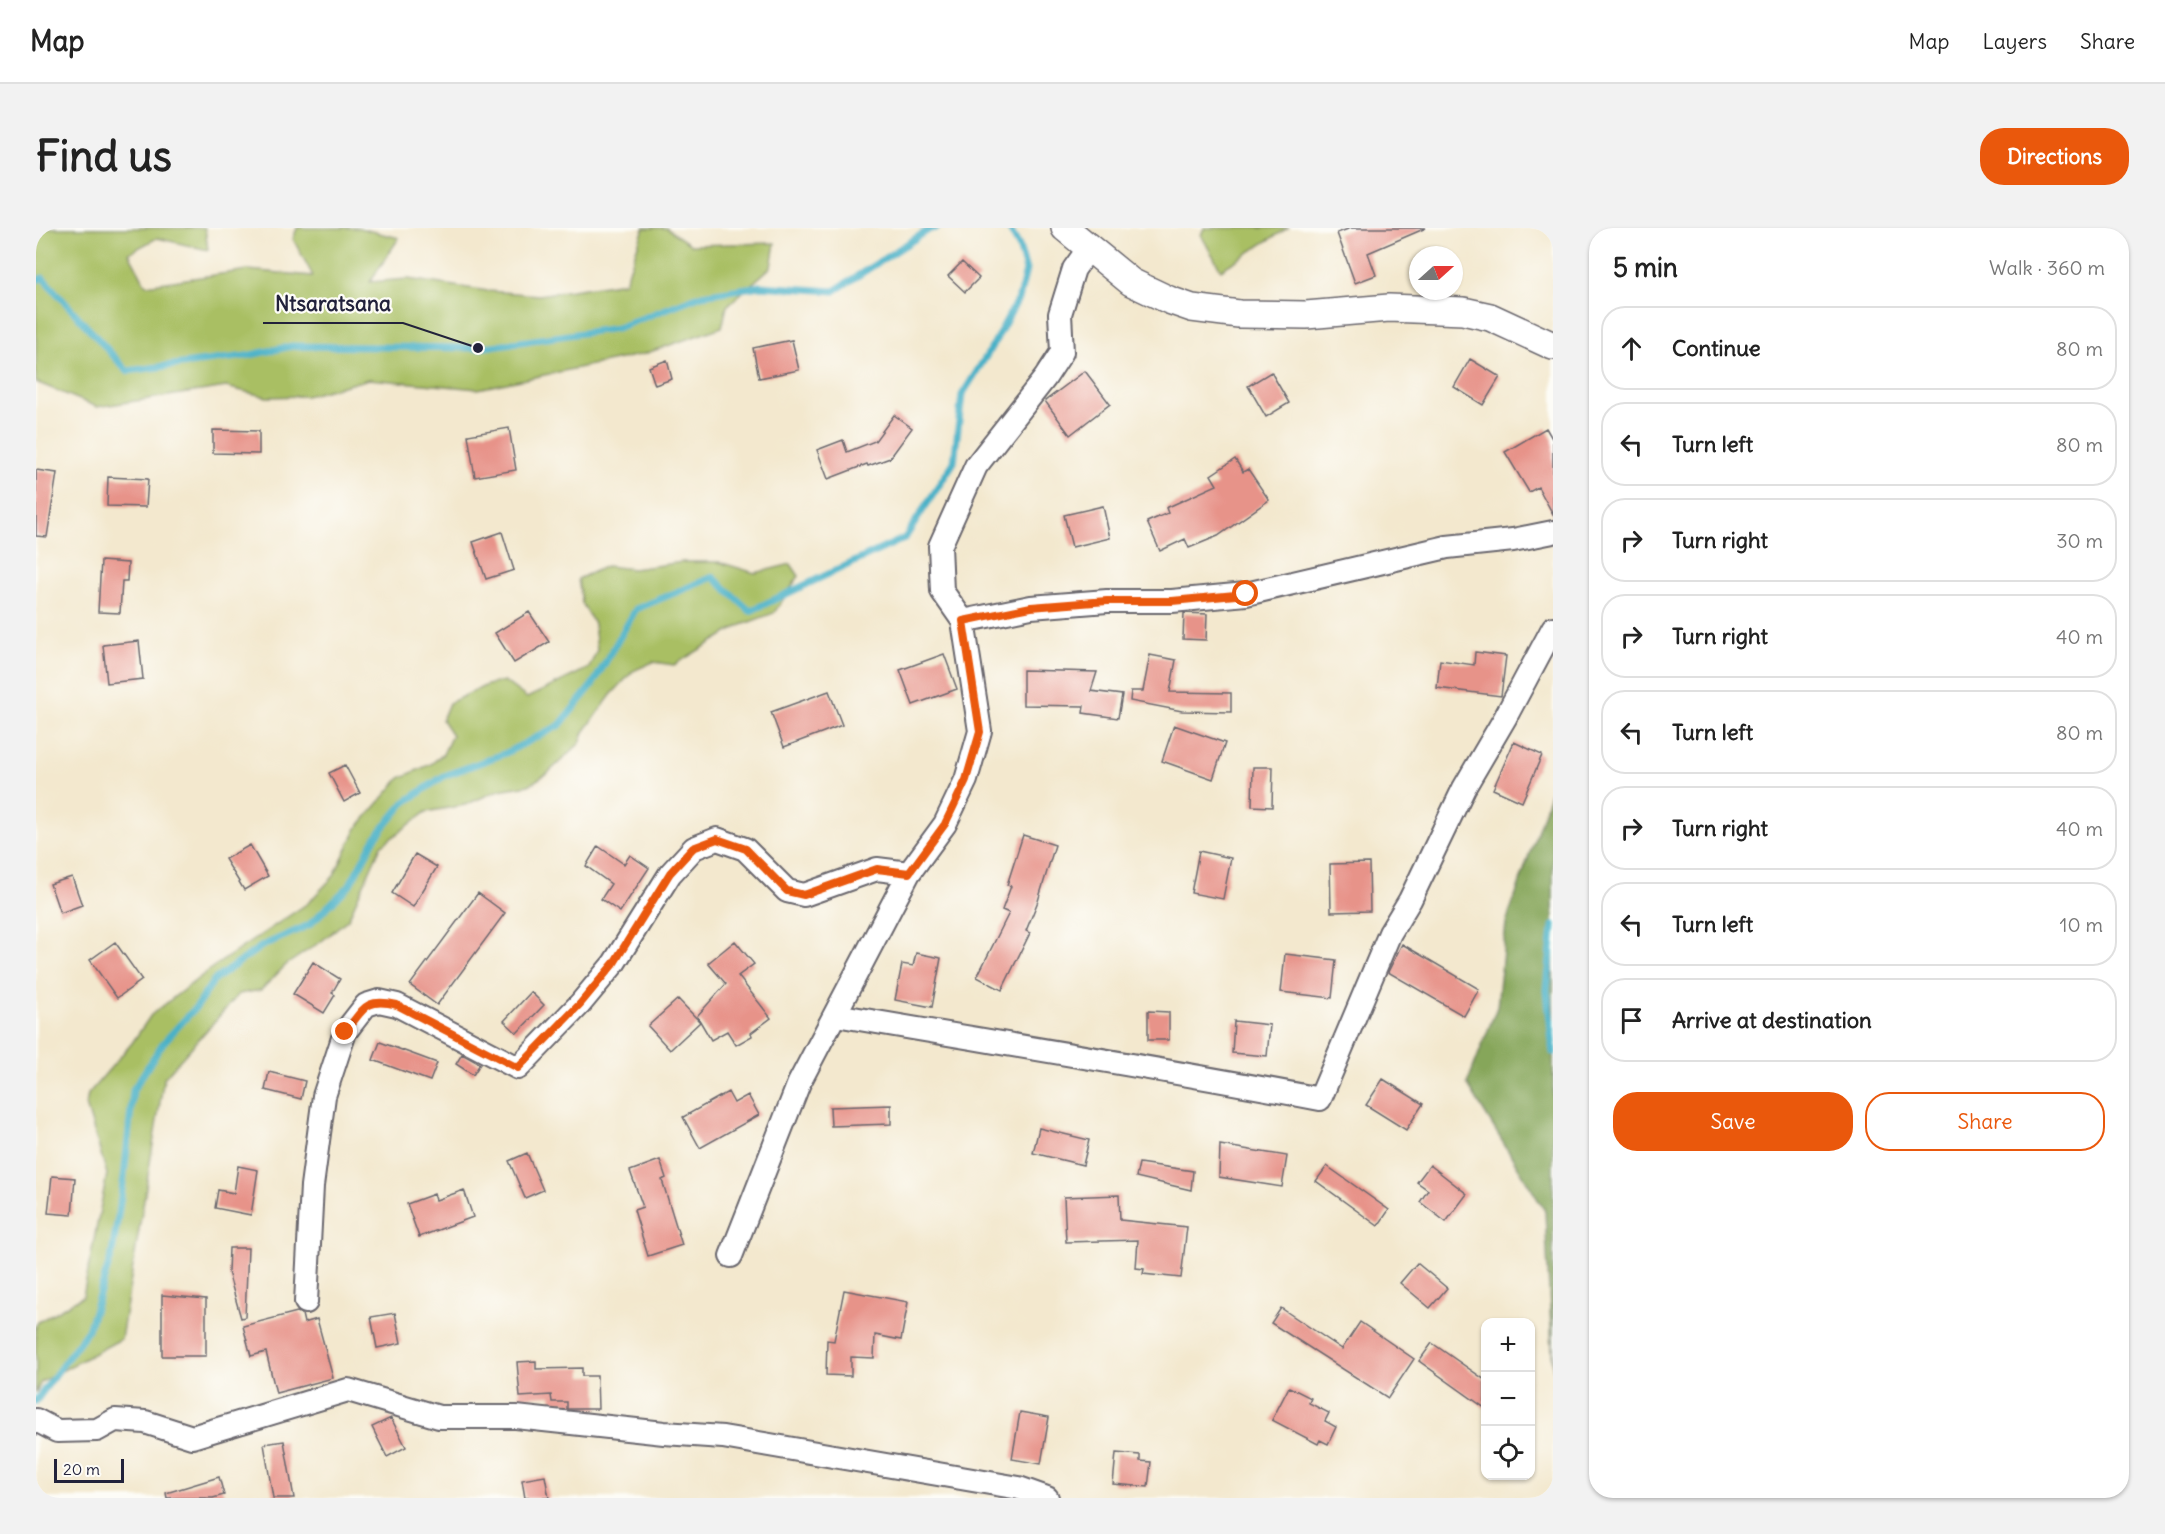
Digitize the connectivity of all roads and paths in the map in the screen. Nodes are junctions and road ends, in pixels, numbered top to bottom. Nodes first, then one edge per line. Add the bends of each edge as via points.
1 (1065, 228) edge
2 (1089, 248) junction
3 (1553, 346) edge
4 (1553, 532) edge
5 (963, 621) junction
6 (1553, 628) edge
7 (909, 873) junction
8 (836, 1015) junction
9 (732, 1256) dead end
10 (306, 1302) dead end
11 (36, 1420) edge
12 (1047, 1498) edge

1 - 2 street
2 - 3 street via 1131,282 1192,308 1239,314 1306,315 1389,308 1463,311 1490,317
2 - 5 street via 1074,269 1060,314 1062,352 976,466 940,546 942,591
4 - 5 street via 1447,547 1246,594 1031,607
5 - 7 street via 980,732 966,780 945,824
6 - 8 street via 1464,788 1390,933 1320,1099
7 - 8 street
7 - 10 street via 877,869 804,895 787,891 746,849 717,839 693,848 670,873 614,963 518,1068 397,1005 379,1001 366,1005 345,1032 324,1096 312,1186
8 - 9 street via 800,1083
11 - 12 street via 57,1431 97,1430 115,1420 145,1422 192,1437 348,1390 439,1417 516,1417 723,1437 1019,1488

